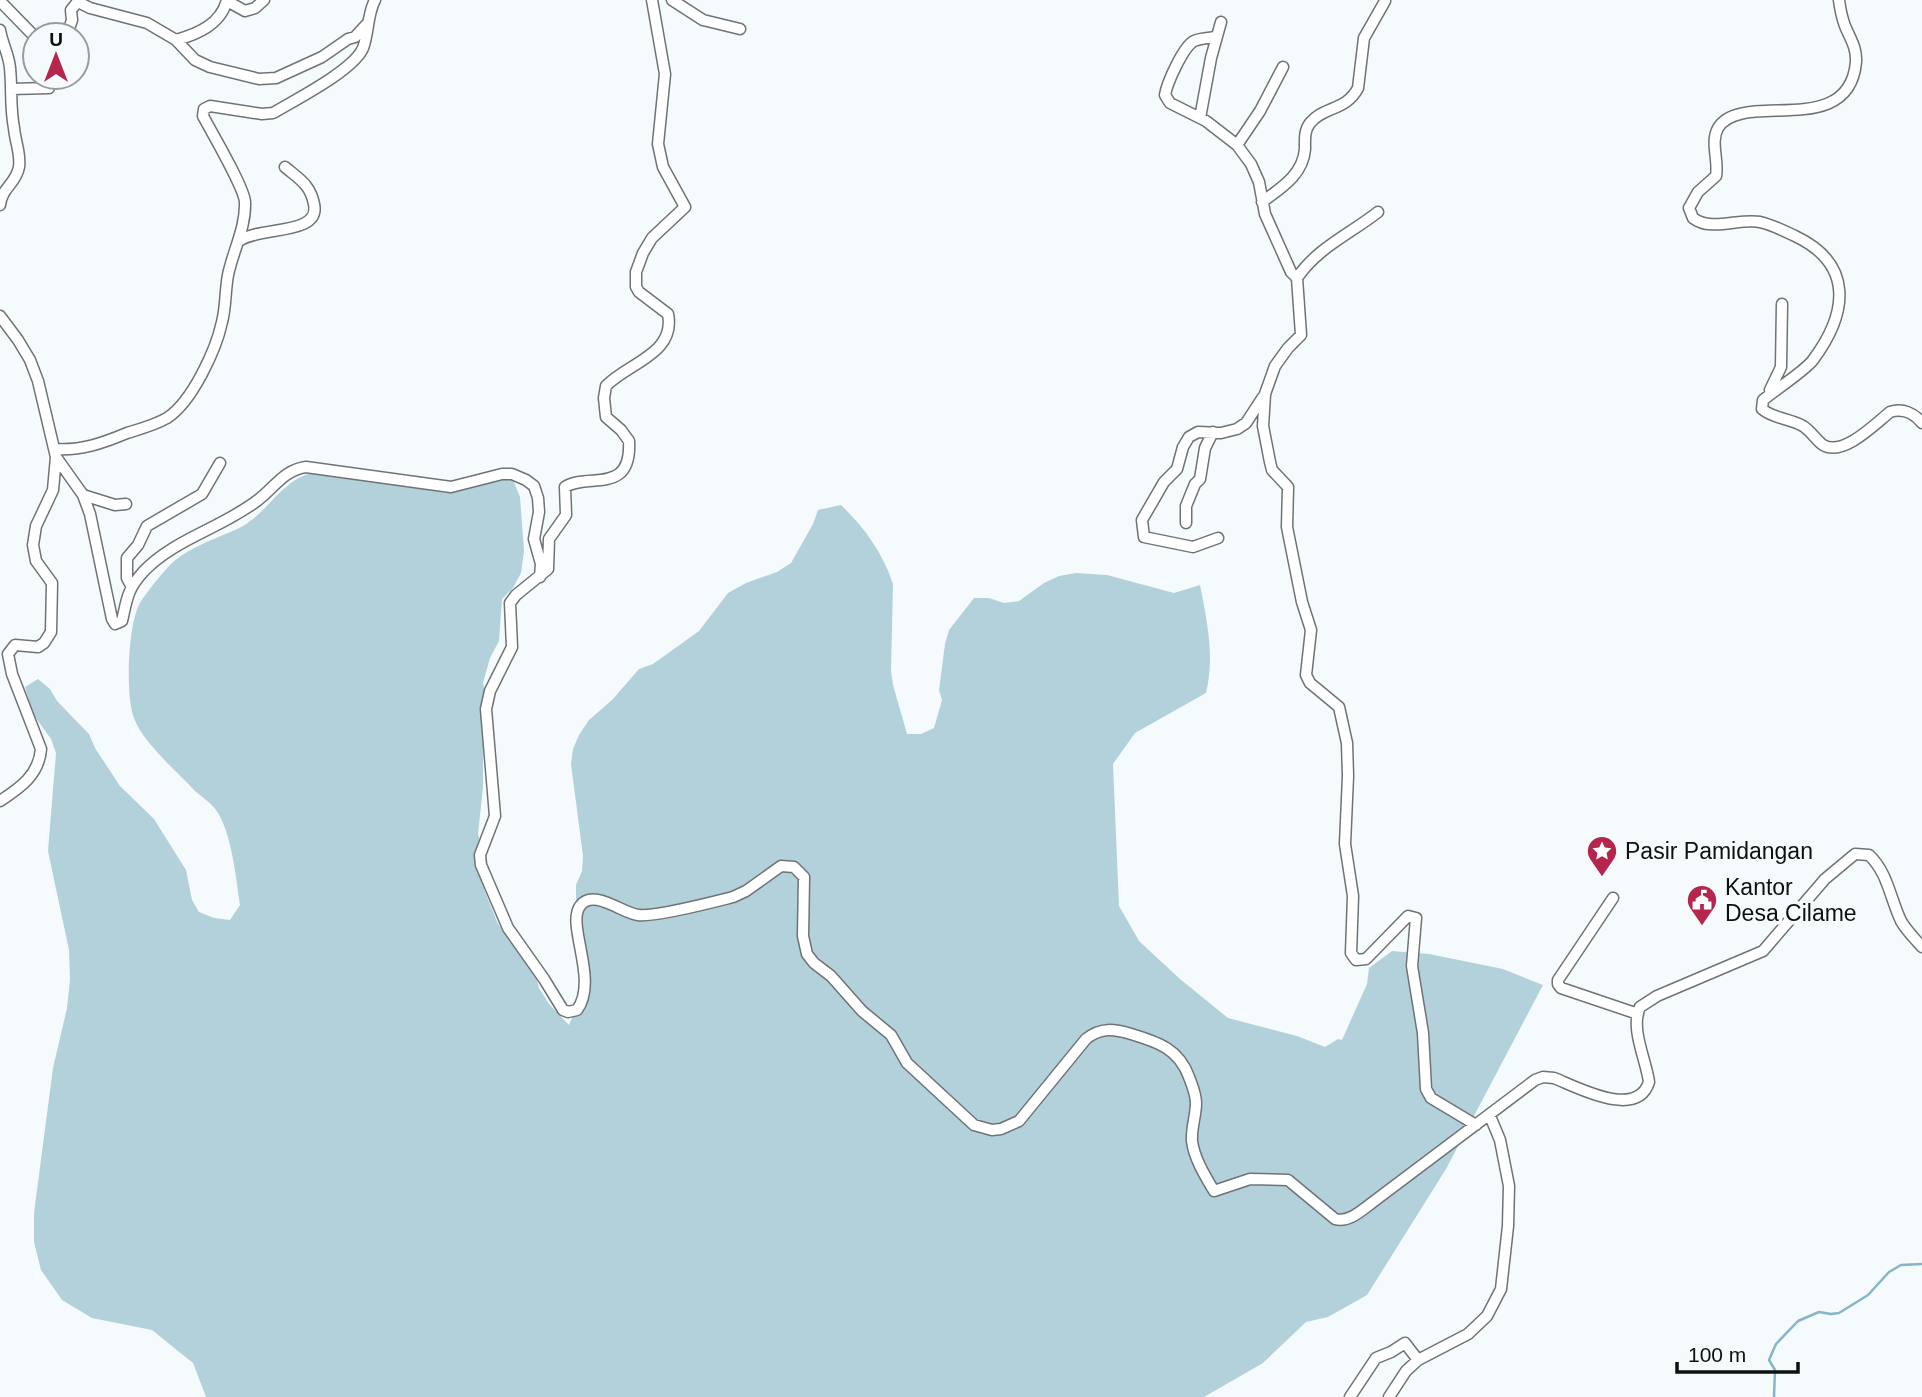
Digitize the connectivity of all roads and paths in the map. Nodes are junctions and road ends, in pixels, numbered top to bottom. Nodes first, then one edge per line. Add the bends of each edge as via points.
1 (264, 0) edge
2 (375, 0) edge
3 (652, 0) edge
4 (671, 0) edge
5 (1839, 0) edge
6 (0, 1) edge
7 (78, 1) edge
8 (227, 1) edge
9 (1385, 1) edge
10 (72, 21) edge
11 (1221, 22) dead end
12 (21, 23) edge
13 (367, 23) junction
14 (740, 29) dead end
15 (0, 30) edge
16 (1216, 37) junction
17 (176, 40) junction
18 (1283, 67) dead end
19 (11, 89) junction
20 (21, 89) edge
21 (1199, 118) junction
22 (1237, 145) junction
23 (285, 167) dead end
24 (0, 198) edge
25 (1262, 202) junction
26 (1378, 212) dead end
27 (239, 241) junction
28 (1297, 278) junction
29 (1782, 304) dead end
30 (0, 316) edge
31 (1265, 394) junction
32 (1767, 396) junction
33 (1922, 424) edge
34 (1213, 432) junction
35 (55, 453) junction
36 (220, 463) dead end
37 (83, 495) junction
38 (126, 504) dead end
39 (1186, 523) dead end
40 (1218, 538) dead end
41 (541, 577) junction
42 (132, 587) junction
43 (0, 801) edge
44 (1612, 898) dead end
45 (1922, 947) edge
46 (1638, 1014) junction
47 (1490, 1116) junction
48 (1476, 1125) junction
49 (1418, 1360) junction
50 (1350, 1397) edge
51 (1389, 1397) edge

1 - 8 street via 246,11
2 - 13 street
3 - 41 street via 665,74 658,144 685,207 652,238 635,279 639,292 668,314 670,329 661,346 606,386 606,417 629,441 626,463 604,481 565,486 566,515 550,535 550,564
4 - 14 street via 703,20
5 - 32 street via 1856,51 1848,86 1835,102 1743,114 1720,124 1715,143 1716,176 1689,208 1693,218 1705,225 1744,220 1781,229 1812,244 1837,273 1838,309 1832,330 1812,363
6 - 12 street
7 - 10 street via 71,10
7 - 17 street via 147,23
8 - 17 street via 225,10 207,27
9 - 25 street via 1364,37 1354,95 1309,124 1300,169
11 - 16 street
13 - 17 street via 355,37 322,57 276,78 259,79 211,68 195,61
13 - 27 street via 358,58 273,113 204,109 244,198
15 - 19 street
16 - 21 street
16 - 21 street via 1189,45 1166,90 1170,103
18 - 22 street
19 - 20 street
19 - 24 street via 19,168
21 - 22 street
22 - 25 street via 1259,182
23 - 27 street via 310,189 314,215 301,227 261,232
25 - 28 street
26 - 28 street via 1329,244
27 - 35 street via 217,343 205,369 174,412 96,445
28 - 31 street via 1301,335 1276,366
29 - 32 street via 1781,367
30 - 35 street via 30,360
31 - 34 street via 1246,423
31 - 48 street via 1267,449 1272,470 1288,487 1287,527 1311,631 1306,675 1339,707 1346,743 1351,953 1356,960 1366,958 1408,916 1416,917 1412,966 1426,1089 1431,1098
32 - 33 street via 1761,405 1769,415 1804,427 1829,447 1853,441 1897,410 1911,413
34 - 39 street via 1200,479 1186,506
34 - 40 street via 1198,432 1186,441 1177,469 1142,520 1142,534 1188,547
35 - 37 street
35 - 43 street via 52,490 33,545 36,561 52,583 51,632 38,647 15,645 8,654 41,749 40,758 28,780
36 - 42 street via 202,494 148,526 127,558
37 - 38 street
37 - 42 street via 115,624 123,619
41 - 42 street via 534,539 538,498 526,480 502,474 451,487 306,467 291,471 258,500 160,557
41 - 48 street via 510,603 512,647 487,699 495,816 480,857 508,928 565,1012 579,1008 585,988 576,919 583,902 601,901 649,915 733,897 788,866 804,877 807,954 891,1035 907,1063 980,1128 1001,1129 1019,1121 1086,1038 1107,1029 1157,1042 1179,1057 1195,1097 1194,1149 1215,1191 1250,1179 1288,1180 1335,1219 1345,1219
44 - 46 street via 1558,985
45 - 46 street via 1901,922 1878,864 1869,855 1855,854 1825,879 1763,951 1657,996 1642,1005
46 - 47 street via 1648,1082 1640,1095 1613,1100 1543,1077
47 - 48 street
47 - 49 street via 1509,1186 1501,1289 1487,1316 1468,1334
49 - 50 street via 1402,1343 1374,1359
49 - 51 street

